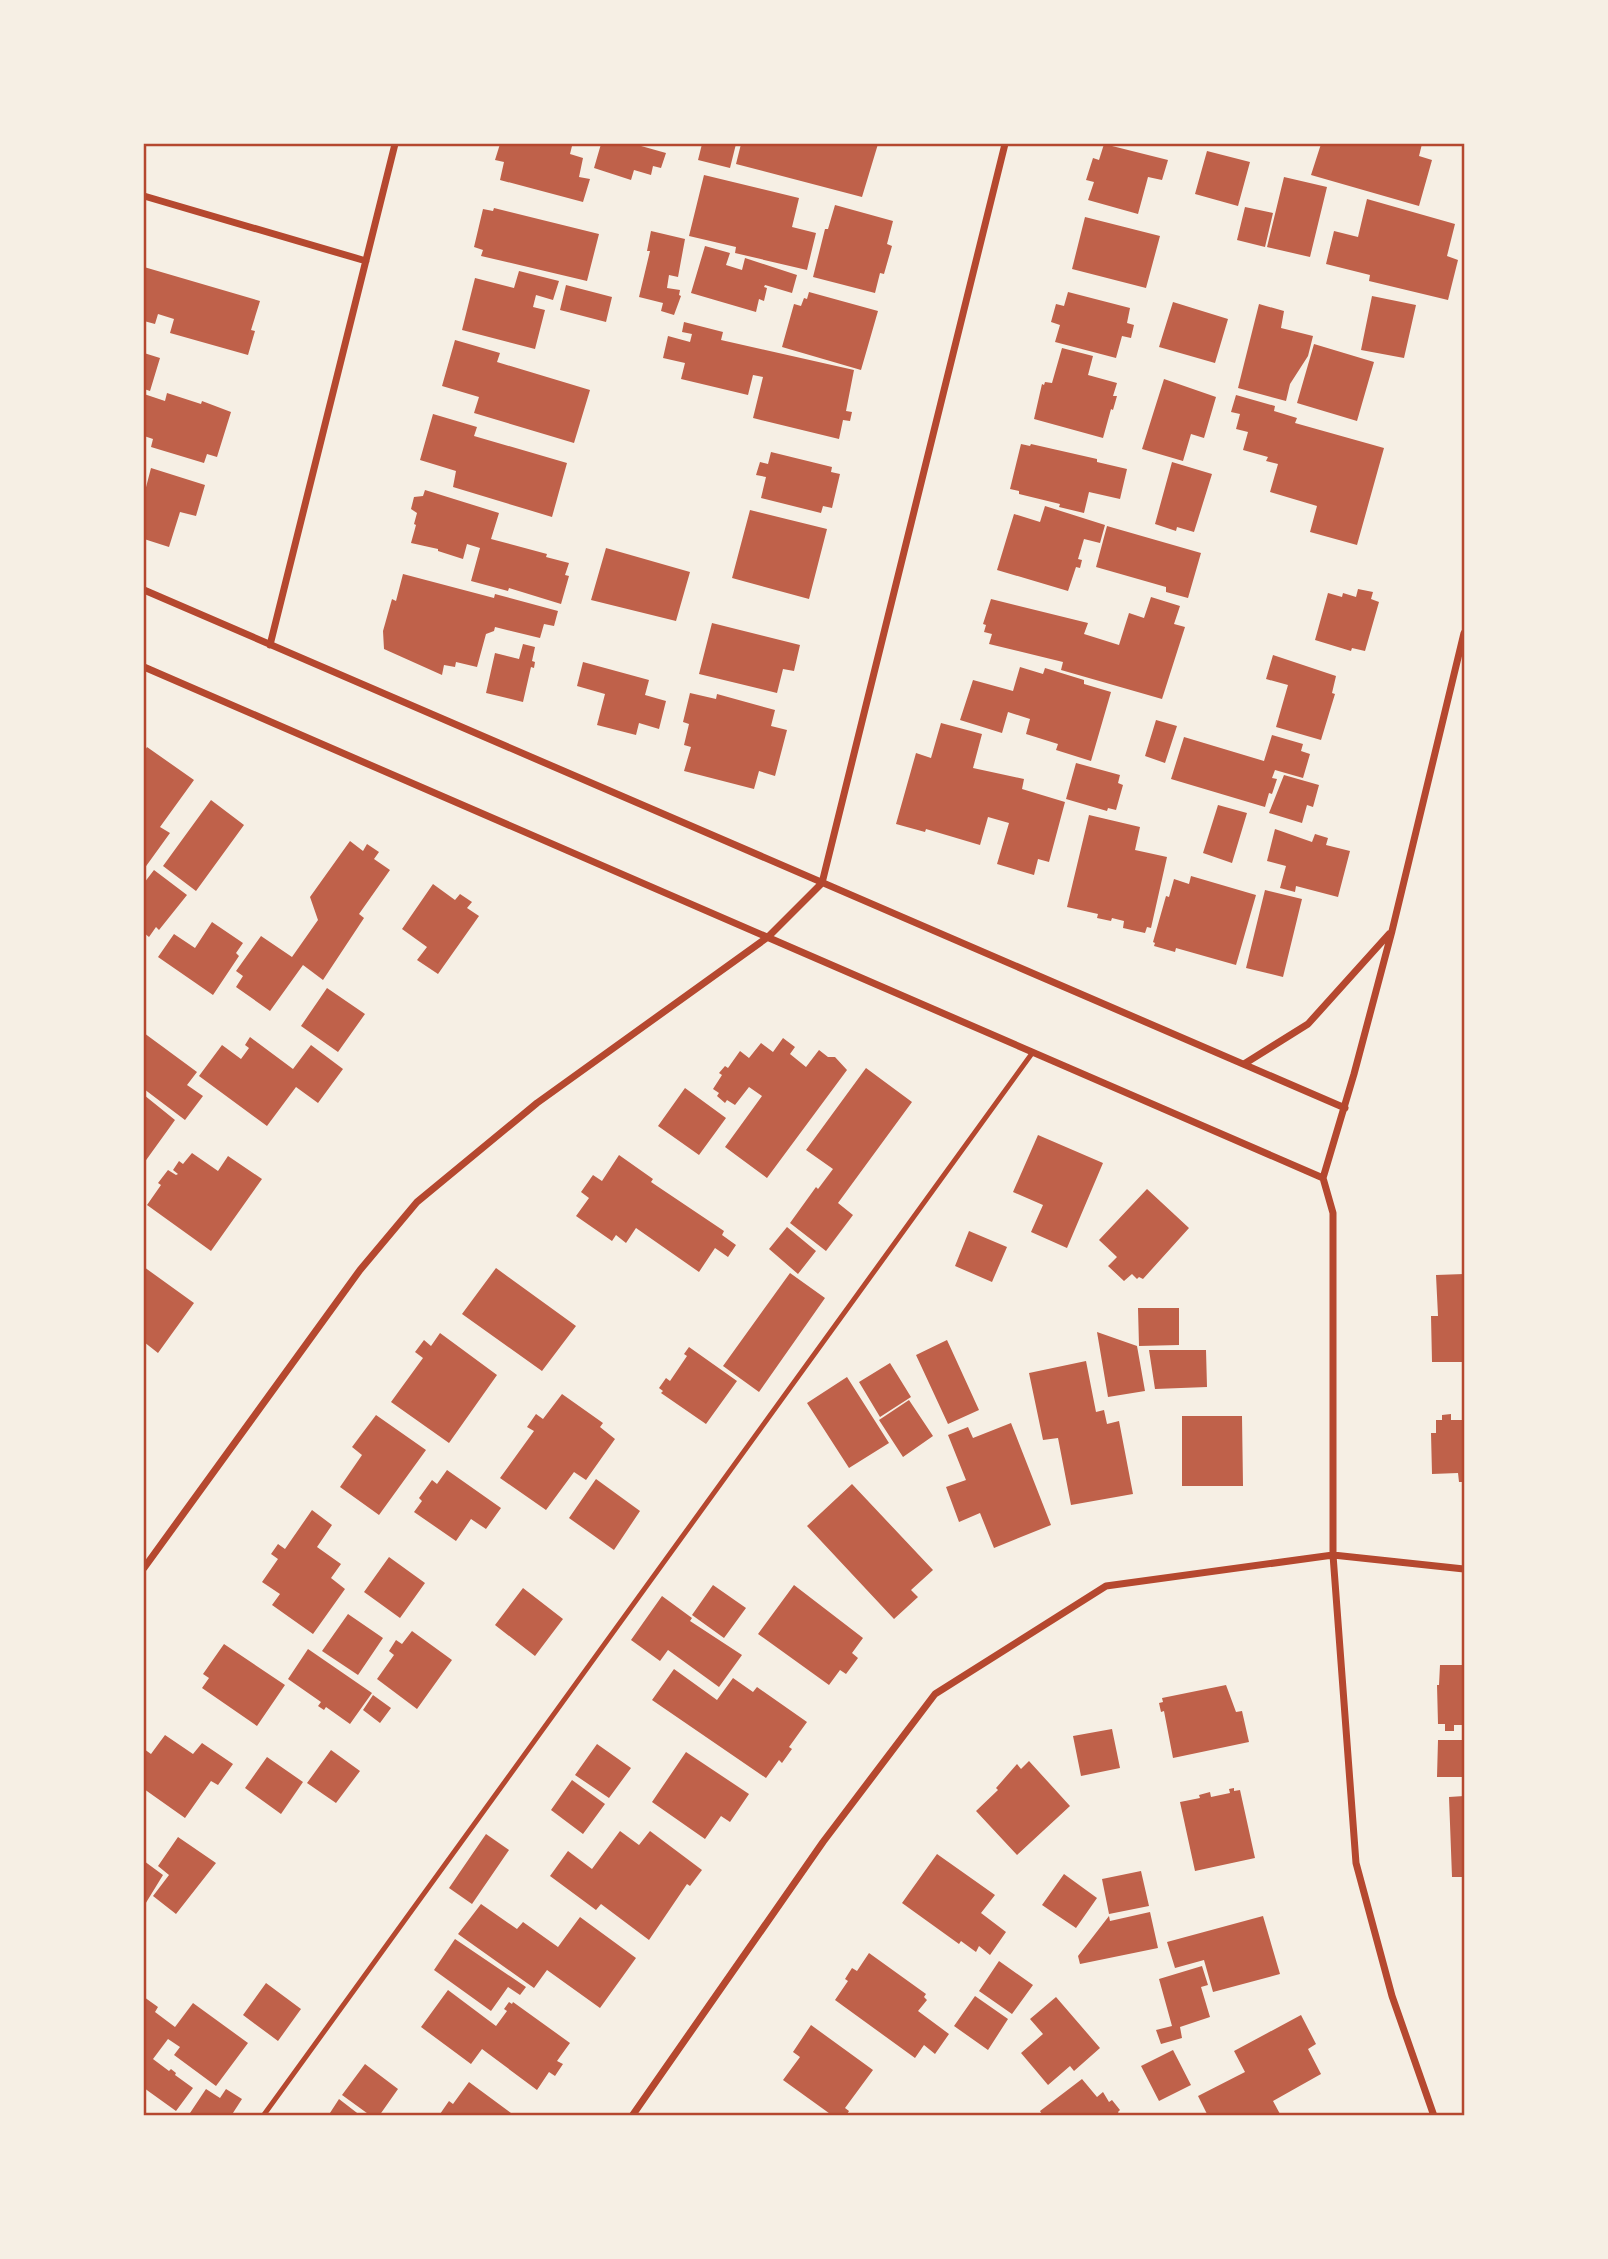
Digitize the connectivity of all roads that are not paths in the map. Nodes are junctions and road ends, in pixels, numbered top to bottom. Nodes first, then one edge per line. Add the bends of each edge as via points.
1 (395, 144) edge
2 (1005, 144) edge
3 (144, 196) edge
4 (366, 261) junction
5 (144, 590) edge
6 (1465, 633) edge
7 (270, 645) junction
8 (144, 667) edge
9 (822, 883) junction
10 (1392, 931) junction
11 (768, 937) junction
12 (1033, 1052) junction
13 (1244, 1064) junction
14 (1345, 1108) junction
15 (1323, 1178) junction
16 (1333, 1556) junction
17 (144, 1568) edge
18 (1465, 1569) edge
19 (263, 2116) edge
20 (632, 2116) edge
21 (1434, 2116) edge

1 - 4 street
2 - 9 street
3 - 4 street
4 - 7 street
5 - 7 street
6 - 10 street
7 - 9 street
8 - 11 street
9 - 11 street
9 - 13 street
10 - 13 street via 1308,1024
10 - 14 street
11 - 12 street
11 - 17 street via 537,1103 417,1202 360,1270
12 - 15 street
12 - 19 lane
13 - 14 street
14 - 15 street
15 - 16 street via 1333,1213
16 - 18 street
16 - 20 street via 1106,1586 935,1694 823,1842
16 - 21 street via 1356,1863 1392,1996

